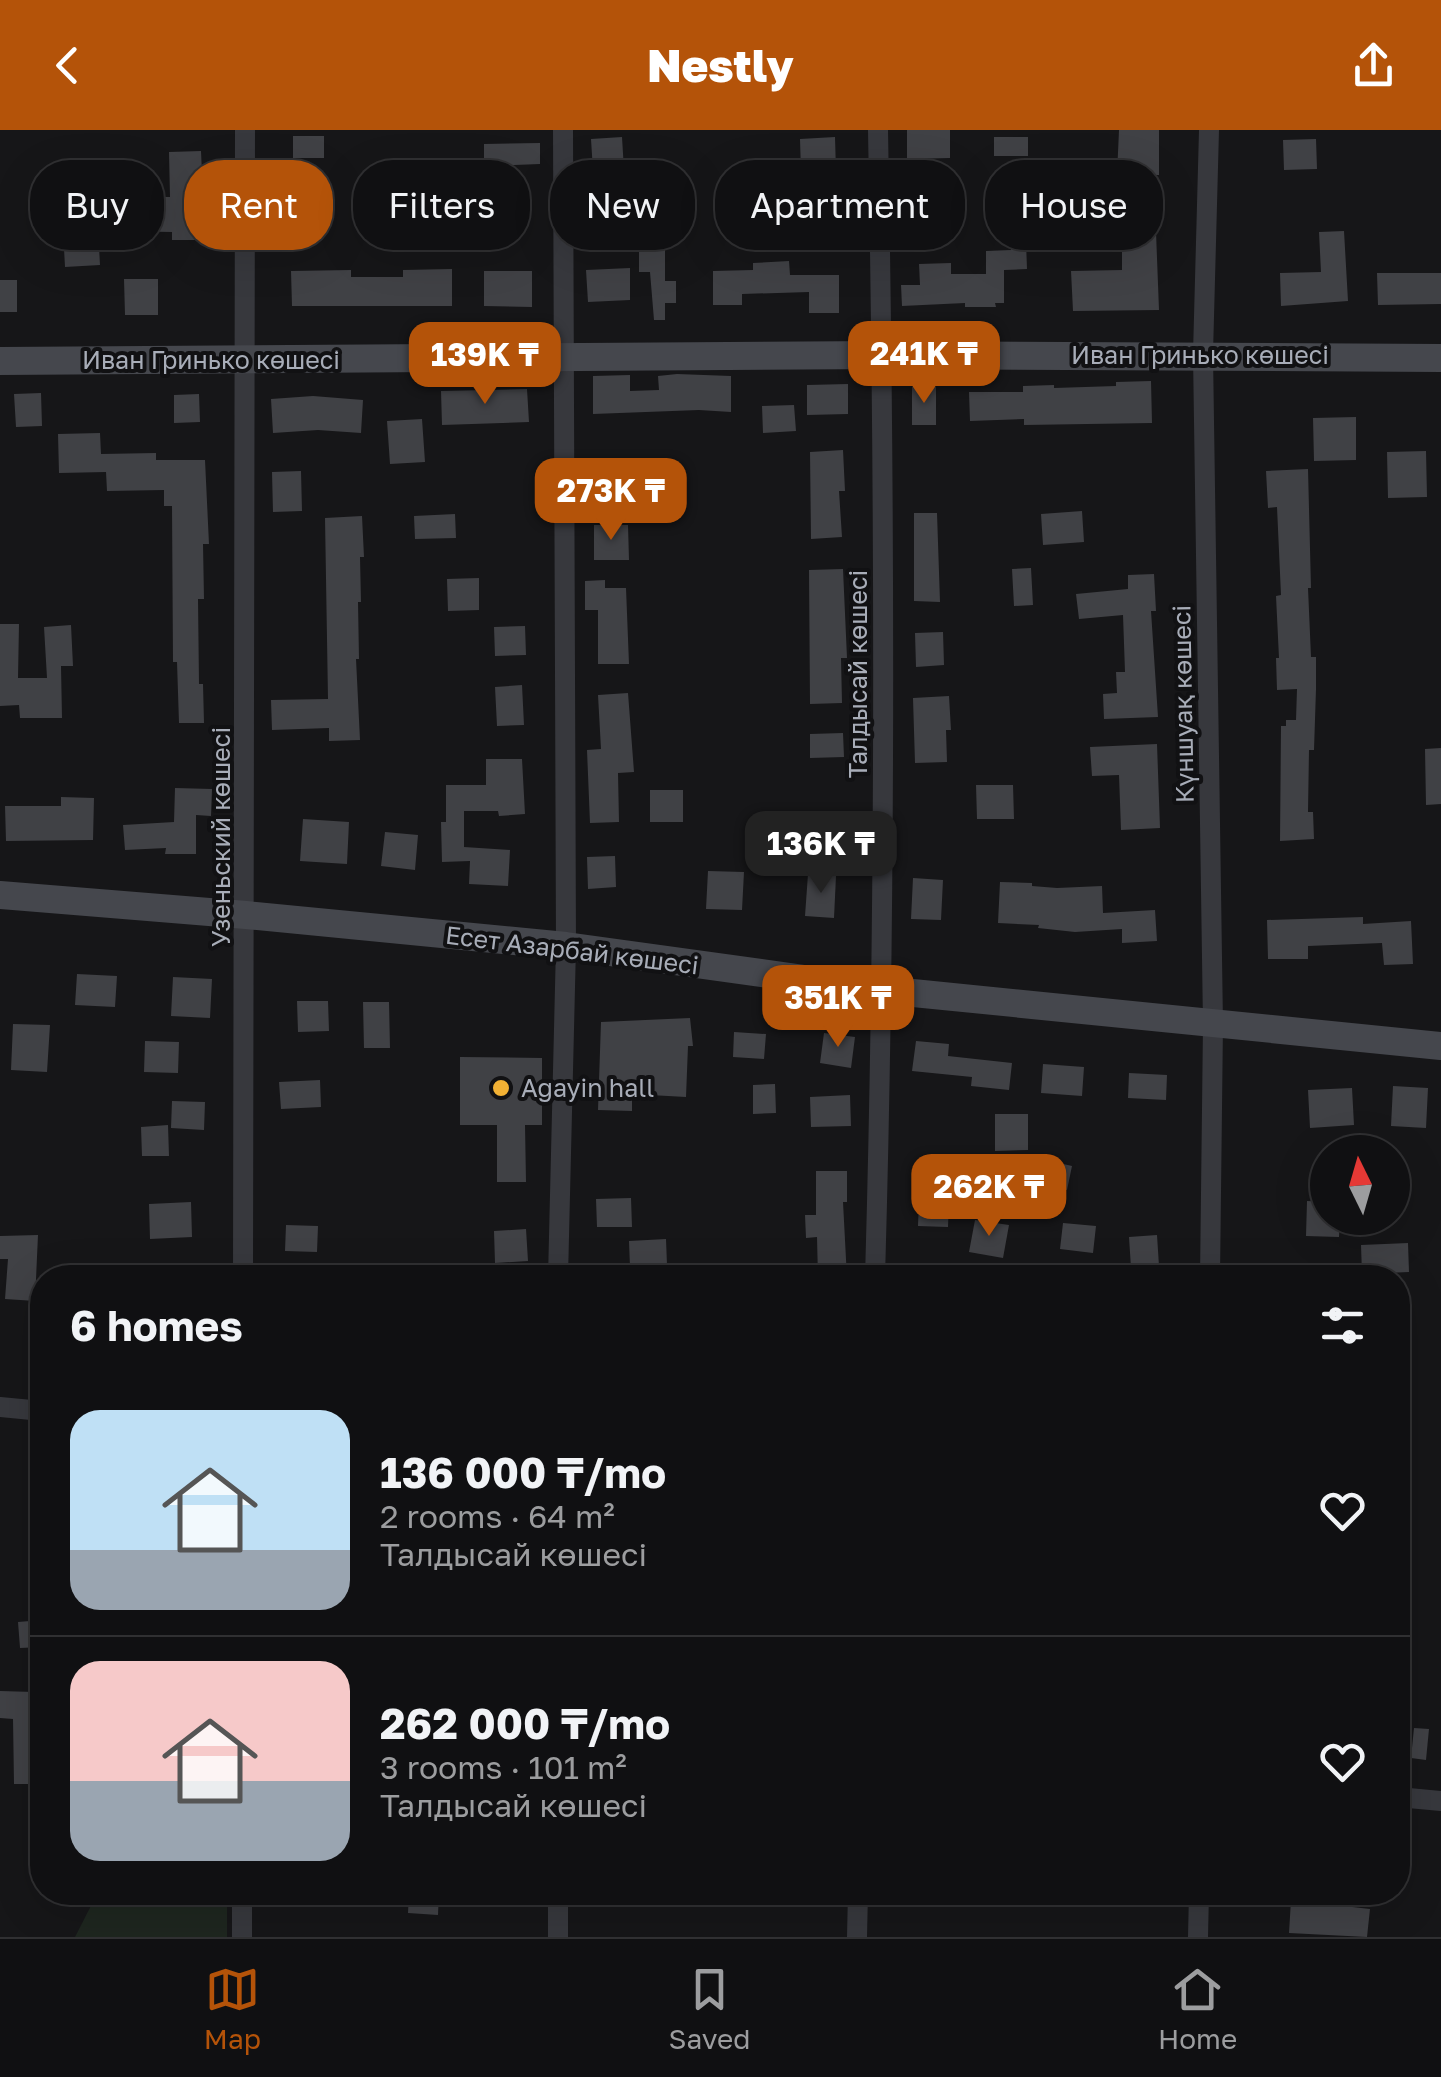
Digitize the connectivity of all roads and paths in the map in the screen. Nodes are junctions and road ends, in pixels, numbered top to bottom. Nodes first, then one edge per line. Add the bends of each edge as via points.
1 (245, 130) edge
2 (563, 130) edge
3 (878, 130) edge
4 (1209, 130) edge
5 (882, 354) junction
6 (1203, 354) junction
7 (562, 358) junction
8 (1441, 358) edge
9 (244, 360) junction
10 (0, 361) edge
11 (0, 895) edge
12 (246, 915) junction
13 (566, 946) junction
14 (883, 990) junction
15 (1213, 1024) junction
16 (1441, 1046) edge
17 (243, 1265) edge
18 (558, 1265) edge
19 (875, 1265) edge
20 (1210, 1265) edge
21 (0, 1407) edge
22 (30, 1410) edge
23 (1410, 1799) edge
24 (1441, 1802) edge
25 (242, 1905) edge
26 (558, 1905) edge
27 (858, 1905) edge
28 (1199, 1905) edge
29 (242, 1937) edge
30 (558, 1937) edge
31 (857, 1937) edge
32 (1198, 1937) edge

1 - 9 street, Узеньский көшесі
2 - 7 street
3 - 5 street, Талдысай көшесі
4 - 6 street, Күншуақ көшесі
5 - 6 street, Иван Гринько көшесі
5 - 7 street, Иван Гринько көшесі
5 - 14 street, Талдысай көшесі
6 - 8 street, Иван Гринько көшесі
6 - 15 street, Күншуақ көшесі
7 - 9 street, Иван Гринько көшесі
7 - 13 street
9 - 10 street, Иван Гринько көшесі
9 - 12 street, Узеньский көшесі
11 - 12 street, Есет Азарбай көшесі
12 - 13 street, Есет Азарбай көшесі
12 - 17 street, Узеньский көшесі
13 - 14 street, Есет Азарбай көшесі
13 - 18 street
14 - 15 street, Есет Азарбай көшесі
14 - 19 street, Талдысай көшесі
15 - 16 street, Есет Азарбай көшесі
15 - 20 street, Күншуақ көшесі
21 - 22 street
23 - 24 street
25 - 29 street
26 - 30 street
27 - 31 street
28 - 32 street

